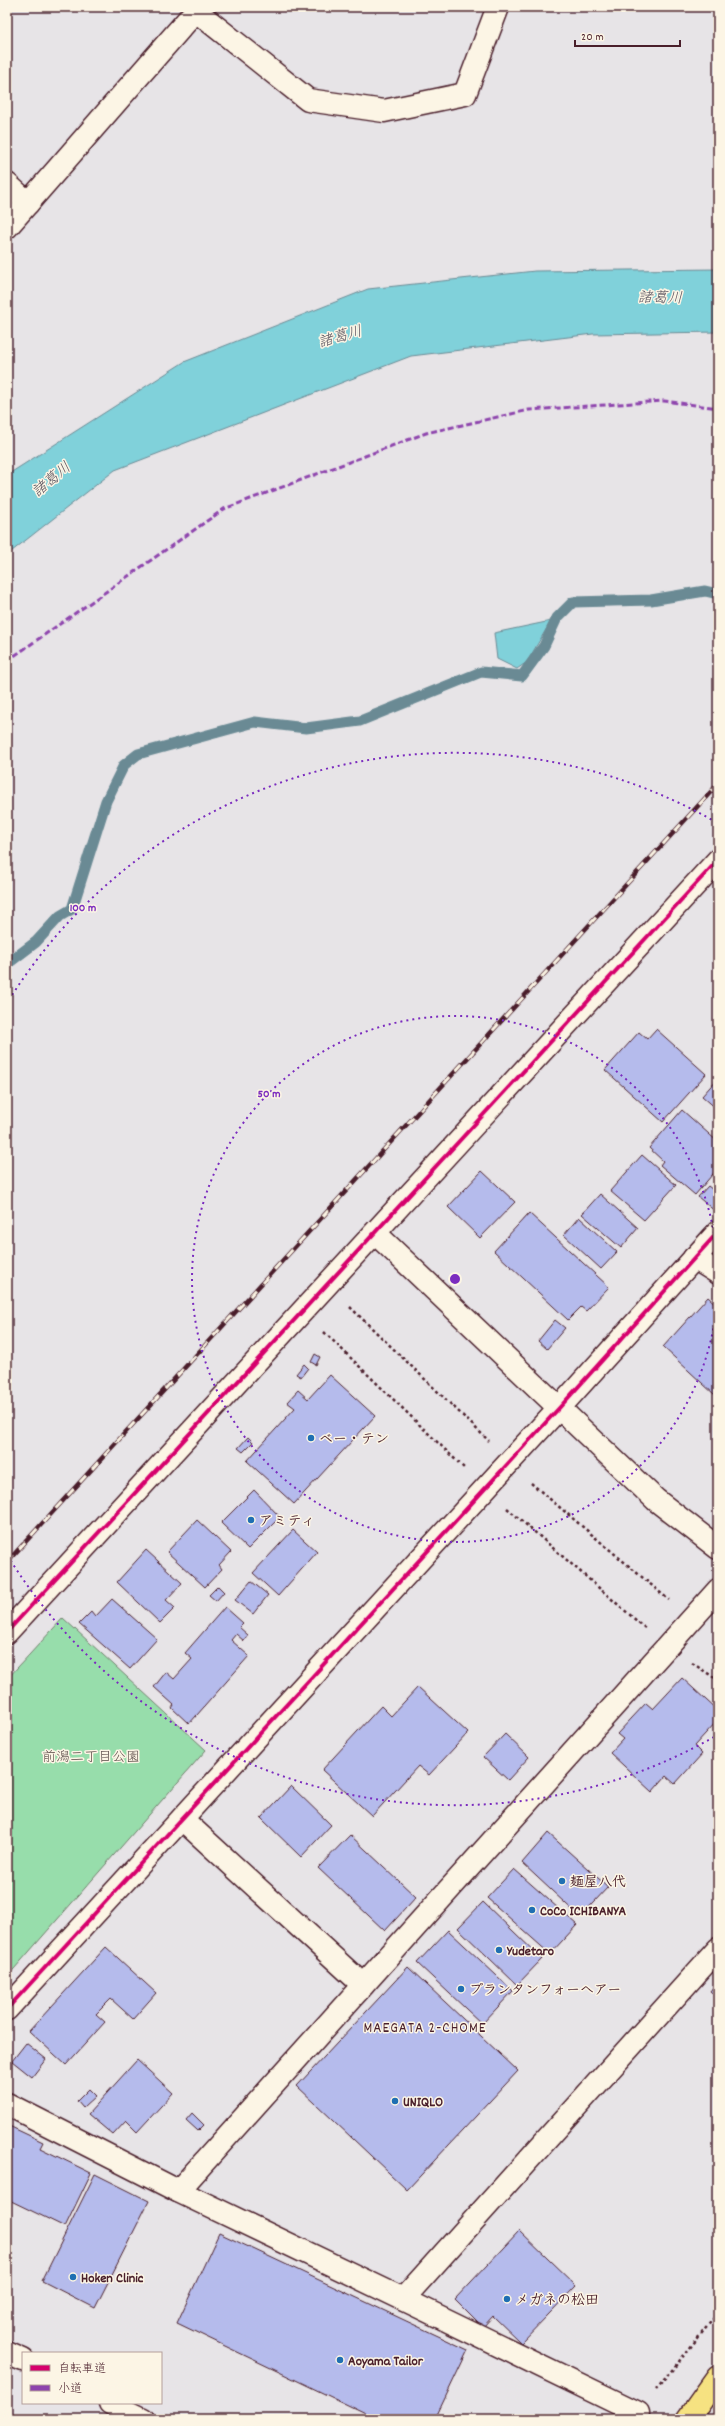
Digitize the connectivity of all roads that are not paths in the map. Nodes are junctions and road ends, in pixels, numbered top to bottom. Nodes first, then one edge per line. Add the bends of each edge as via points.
1 (498, 7) edge
2 (197, 9) edge
3 (7, 184) edge
4 (28, 203) junction
5 (7, 227) edge
6 (718, 860) edge
7 (718, 1232) edge
8 (375, 1233) junction
9 (694, 1258) junction
10 (718, 1273) edge
11 (560, 1408) junction
12 (718, 1548) edge
13 (718, 1590) edge
14 (7, 1632) edge
15 (182, 1819) junction
16 (718, 1949) edge
17 (363, 1985) junction
18 (7, 2009) edge
19 (7, 2104) edge
20 (178, 2191) junction
21 (403, 2299) junction
22 (7, 2353) edge
23 (22, 2360) edge
24 (718, 2377) edge
25 (112, 2404) edge
26 (638, 2413) road end
27 (143, 2419) edge
28 (688, 2419) edge

1 - 2 street via 465,94 384,112 308,100
2 - 4 street
3 - 4 street
4 - 5 street
6 - 8 street
7 - 9 street
8 - 11 street
8 - 14 street
9 - 10 street
9 - 11 street
11 - 12 street via 656,1500
11 - 15 street
13 - 17 street
15 - 17 street
15 - 18 street
16 - 21 street
17 - 20 street
19 - 20 street
20 - 21 street
21 - 26 street
22 - 23 street
24 - 28 main road
25 - 27 street

